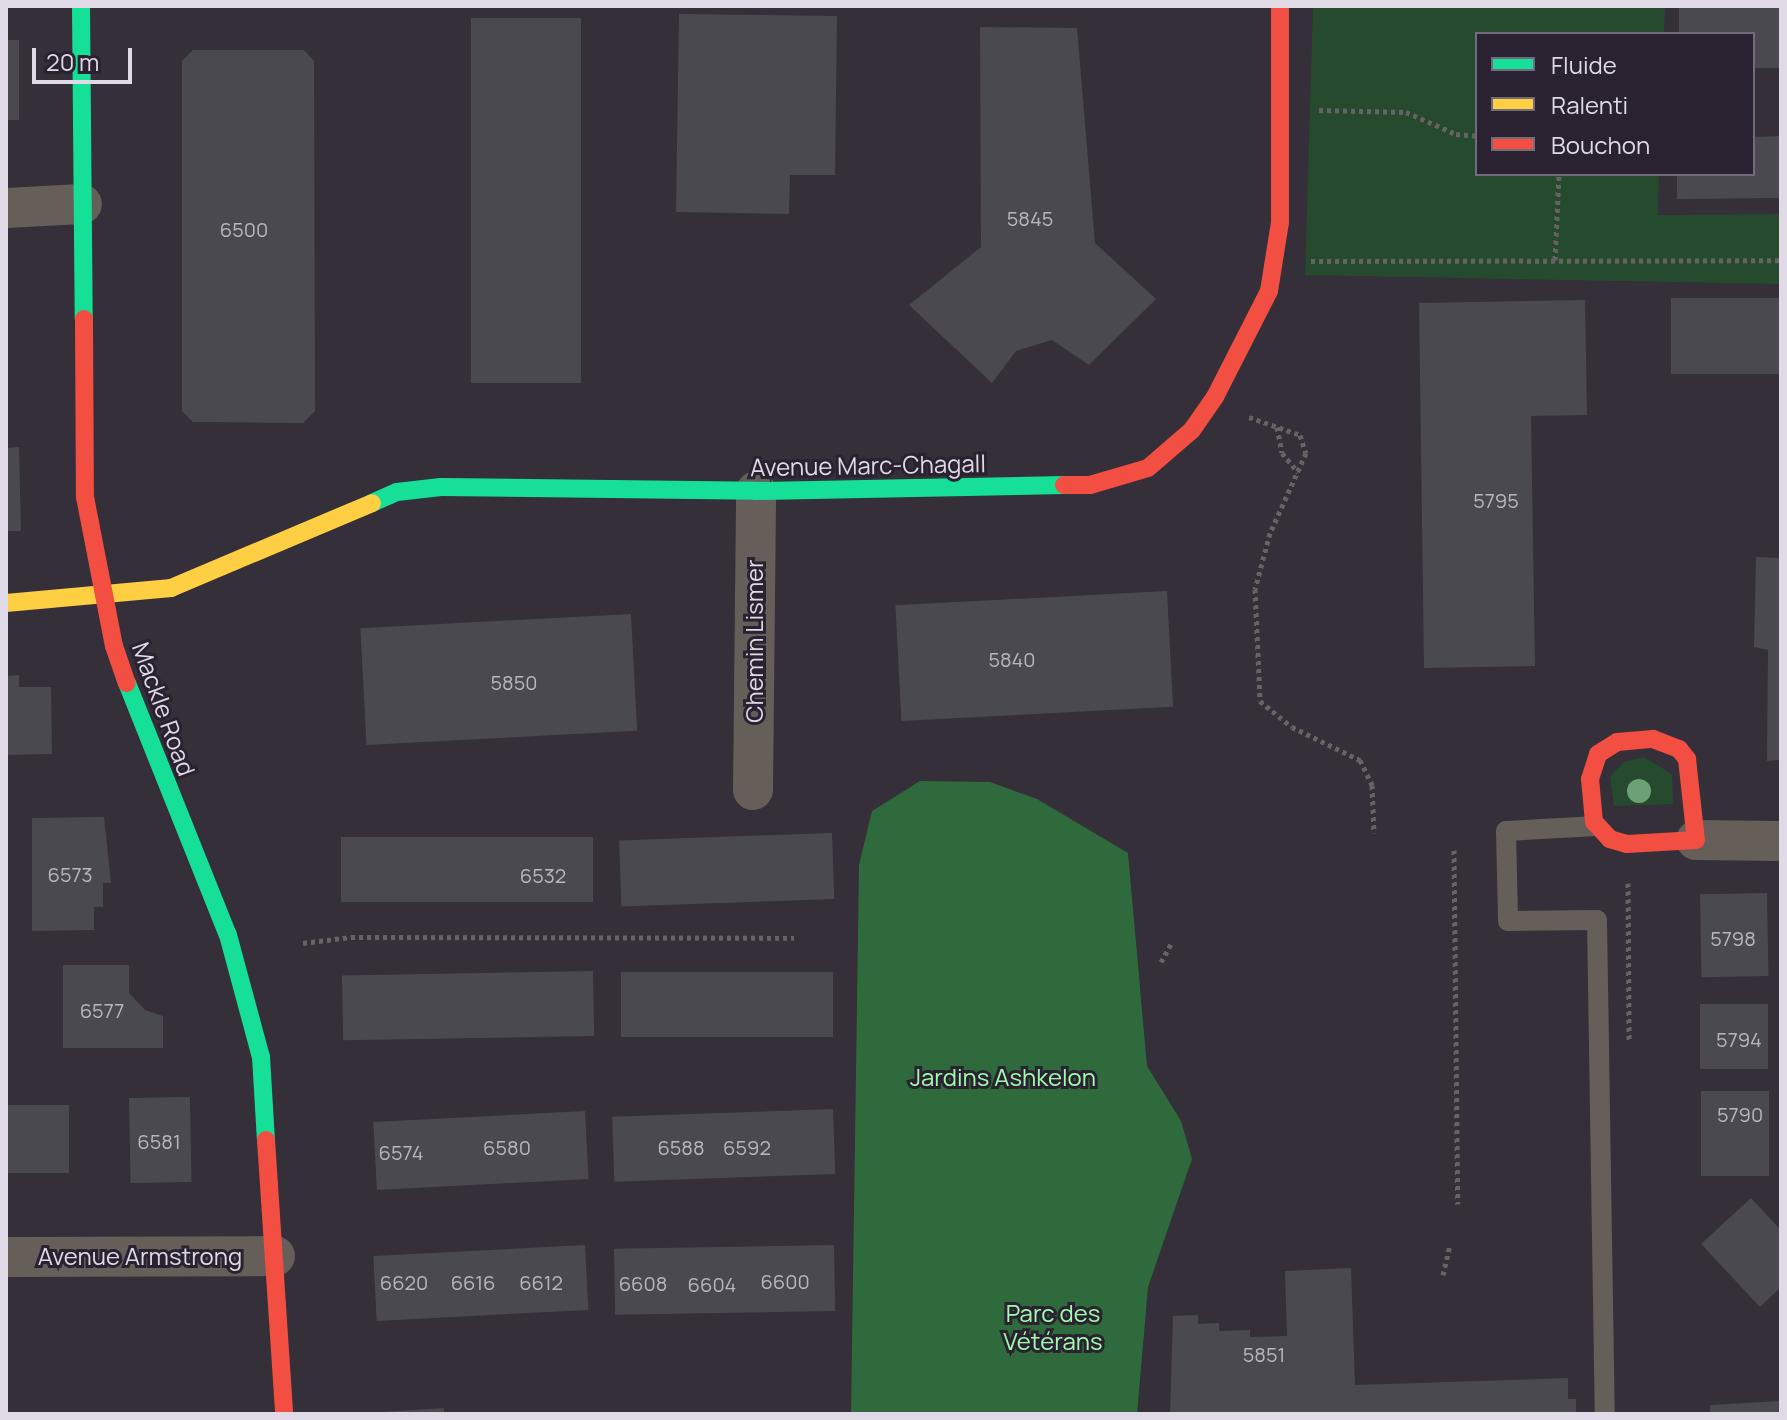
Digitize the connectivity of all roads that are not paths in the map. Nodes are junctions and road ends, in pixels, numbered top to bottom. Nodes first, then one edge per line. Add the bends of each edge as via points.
1 (81, 6) edge
2 (1280, 6) edge
3 (82, 204) junction
4 (6, 208) edge
5 (756, 491) junction
6 (104, 598) junction
7 (6, 603) edge
8 (753, 790) dead end
9 (1596, 826) junction
10 (1696, 840) junction
11 (1781, 841) edge
12 (275, 1256) junction
13 (6, 1257) edge
14 (284, 1414) edge
15 (1605, 1414) edge

1 - 3 street, Mackle Road
2 - 5 street, Avenue Marc-Chagall via 1280,222 1274,262 1253,328 1192,430 1148,468 1090,485
3 - 4 street
3 - 6 street, Mackle Road via 85,497
5 - 6 street, Avenue Marc-Chagall via 441,487 397,492 171,588
5 - 8 street, Chemin Lismer
6 - 7 street, Avenue Marc-Chagall
6 - 12 street, Mackle Road via 114,646 151,752 202,864 245,984 261,1057
9 - 10 street via 1627,844
9 - 10 street via 1590,779 1598,754 1617,742 1653,739 1679,749 1687,759
9 - 15 lane via 1506,831 1508,921 1597,920
10 - 11 street
12 - 13 street, Avenue Armstrong
12 - 14 street, Mackle Road

